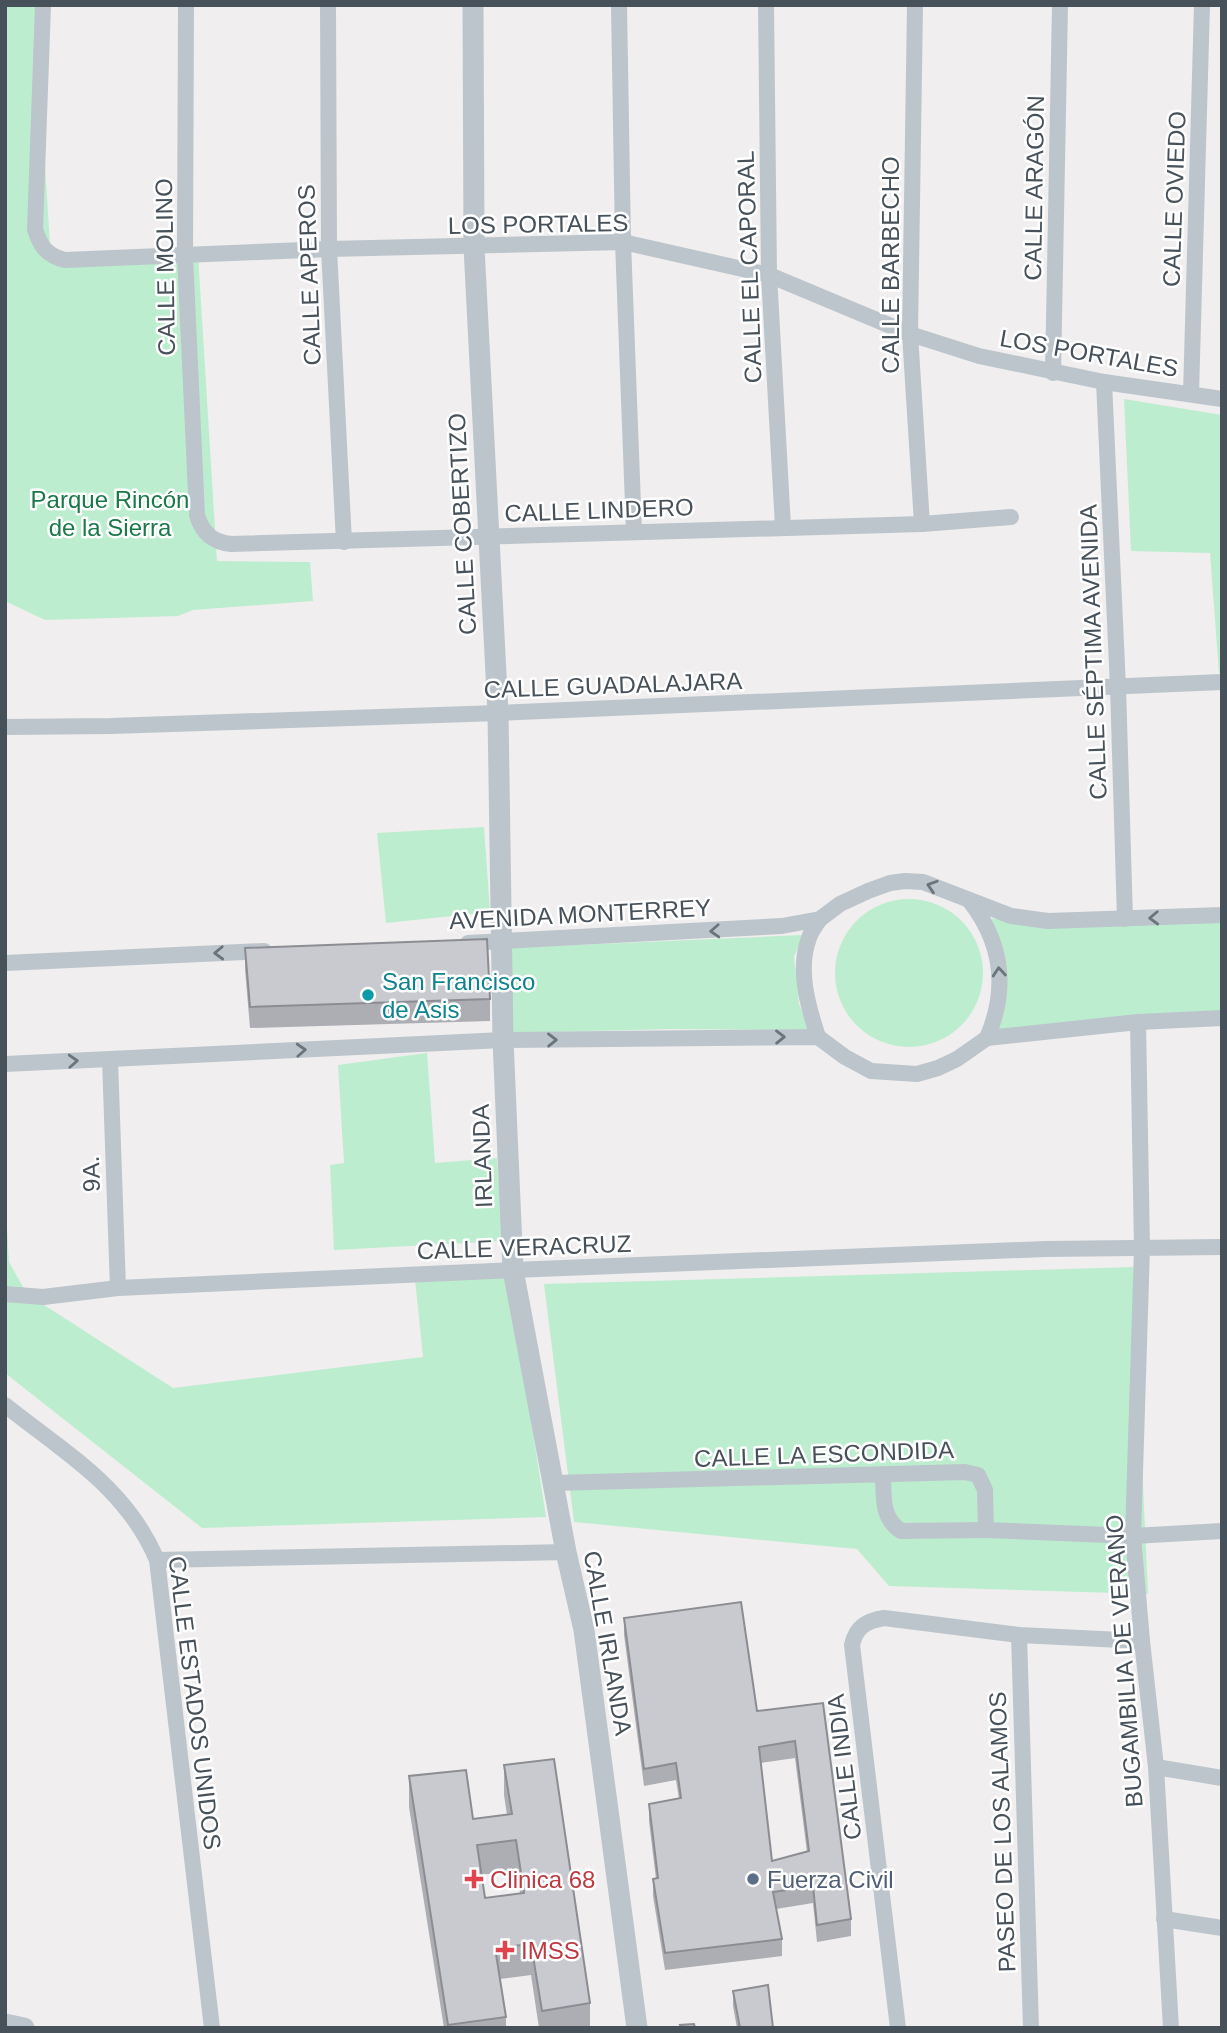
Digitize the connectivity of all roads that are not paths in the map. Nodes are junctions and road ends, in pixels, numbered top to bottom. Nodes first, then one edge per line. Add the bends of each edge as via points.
1 (43, 5) edge
2 (186, 5) edge
3 (328, 5) edge
4 (474, 5) edge
5 (619, 5) edge
6 (766, 5) edge
7 (915, 5) edge
8 (1060, 5) edge
9 (1202, 5) edge
10 (623, 242) junction
11 (474, 247) junction
12 (329, 249) junction
13 (185, 256) junction
14 (769, 275) junction
15 (910, 334) junction
16 (1053, 373) junction
17 (1104, 382) junction
18 (1191, 394) junction
19 (1222, 399) edge
20 (1011, 517) dead end
21 (922, 524) junction
22 (200, 527) joint
23 (783, 527) junction
24 (634, 531) junction
25 (490, 536) junction
26 (344, 542) junction
27 (1222, 682) edge
28 (1118, 687) junction
29 (498, 712) junction
30 (5, 727) edge
31 (969, 900) junction
32 (1222, 915) edge
33 (820, 919) junction
34 (1125, 919) junction
35 (501, 942) junction
36 (446, 944) edge
37 (279, 951) edge
38 (5, 963) edge
39 (1222, 1018) edge
40 (1138, 1021) junction
41 (818, 1037) junction
42 (987, 1038) junction
43 (503, 1040) junction
44 (110, 1060) junction
45 (5, 1065) edge
46 (1222, 1247) edge
47 (1142, 1248) junction
48 (513, 1270) junction
49 (118, 1287) junction
50 (5, 1294) edge
51 (5, 1405) edge
52 (883, 1475) junction
53 (553, 1483) junction
54 (986, 1530) junction
55 (1222, 1531) edge
56 (1133, 1536) junction
57 (566, 1552) junction
58 (157, 1560) junction
59 (1019, 1635) junction
60 (1142, 1641) junction
61 (1156, 1767) junction
62 (1222, 1778) edge
63 (1164, 1919) junction
64 (1222, 1928) edge
65 (5, 2024) edge
66 (24, 2028) edge
67 (212, 2028) edge
68 (637, 2028) edge
69 (898, 2028) edge
70 (1031, 2028) edge
71 (1171, 2028) edge

1 - 13 street, LOS PORTALES via 38,241 45,251 65,260
2 - 13 street, CALLE MOLINO
3 - 12 street, CALLE APEROS
4 - 11 street, CALLE COBERTIZO
5 - 10 street
6 - 14 street, CALLE EL CAPORAL
7 - 15 street, CALLE BARBECHO
8 - 16 street, CALLE ARAGÓN
9 - 18 street, CALLE OVIEDO
10 - 11 street, LOS PORTALES
10 - 14 street, LOS PORTALES
10 - 24 street
11 - 12 street, LOS PORTALES
11 - 25 street, CALLE COBERTIZO
12 - 13 street, LOS PORTALES
12 - 26 street, CALLE APEROS
13 - 22 street, CALLE MOLINO
14 - 15 street, LOS PORTALES
14 - 23 street, CALLE EL CAPORAL
15 - 16 street, LOS PORTALES
15 - 21 street, CALLE BARBECHO
16 - 17 street, LOS PORTALES
17 - 18 street, LOS PORTALES
17 - 28 street, CALLE SÉPTIMA AVENIDA
18 - 19 street, LOS PORTALES
20 - 21 street, CALLE LINDERO
21 - 23 street, CALLE LINDERO
22 - 26 street, CALLE LINDERO via 217,542 231,544
23 - 24 street, CALLE LINDERO
24 - 25 street, CALLE LINDERO
25 - 26 street, CALLE LINDERO
25 - 29 street, CALLE COBERTIZO
27 - 28 street, CALLE GUADALAJARA
28 - 29 street, CALLE GUADALAJARA
28 - 34 street, CALLE SÉPTIMA AVENIDA
29 - 30 street, CALLE GUADALAJARA
29 - 35 street, CALLE COBERTIZO
31 -> 33 street, AVENIDA MONTERREY via 923,882 897,882 840,904
31 - 34 street, AVENIDA MONTERREY via 1011,916 1048,921
42 -> 31 street via 1000,1001 1000,976 984,919
32 -> 34 street, AVENIDA MONTERREY
33 -> 35 street, AVENIDA MONTERREY via 750,929
33 - 41 street via 809,937 805,959 808,1006
35 - 36 street, AVENIDA MONTERREY
35 - 43 street, CALLE COBERTIZO
37 -> 38 street
39 - 40 street
40 - 42 street
40 - 47 street
41 - 42 street via 871,1071 906,1074 938,1068
43 -> 41 street
44 -> 43 street
43 - 48 street, IRLANDA
45 -> 44 street
44 - 49 street, 9A.
46 - 47 street, CALLE VERACRUZ
47 - 48 street, CALLE VERACRUZ
47 - 56 street, BUGAMBILIA DE VERANO
48 - 49 street, CALLE VERACRUZ
48 - 53 street, CALLE IRLANDA
49 - 50 street, CALLE VERACRUZ via 43,1297
51 - 58 street, CALLE ESTADOS UNIDOS via 119,1498 146,1534
52 - 53 street, CALLE LA ESCONDIDA
52 - 54 street via 885,1513 901,1531
52 - 54 street, CALLE LA ESCONDIDA via 978,1475 985,1490
53 - 57 street, CALLE IRLANDA
54 - 56 street
55 - 56 street
56 - 60 street, BUGAMBILIA DE VERANO
57 - 58 street
57 - 68 street, CALLE IRLANDA via 584,1630
58 - 67 street, CALLE ESTADOS UNIDOS
59 - 60 street
59 - 69 street, CALLE INDIA via 889,1618 859,1627 852,1645
59 - 70 street, PASEO DE LOS ALAMOS
60 - 61 street, BUGAMBILIA DE VERANO
61 - 62 street
61 - 63 street, BUGAMBILIA DE VERANO
63 - 64 street
63 - 71 street, BUGAMBILIA DE VERANO
65 - 66 street

